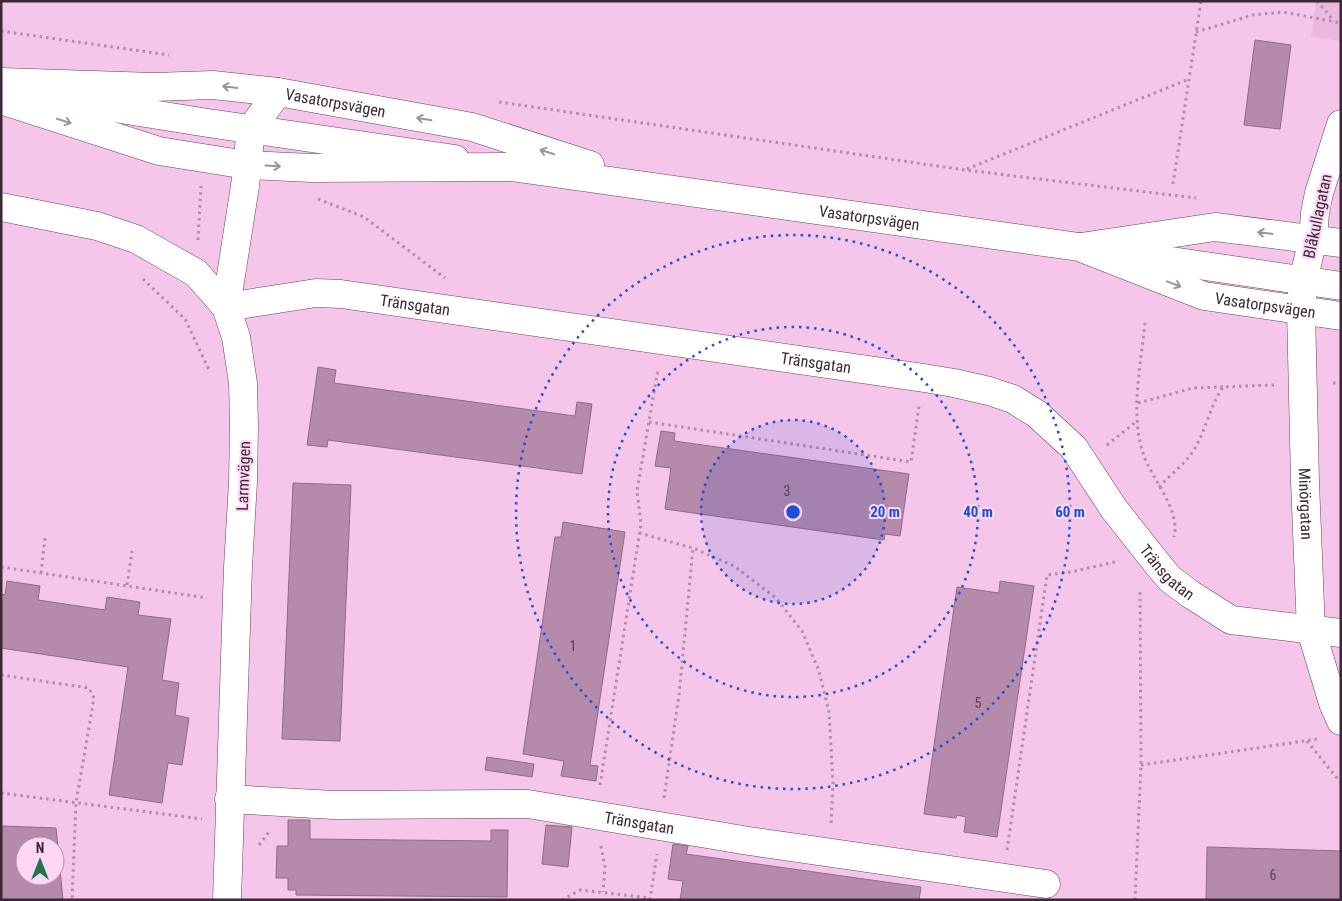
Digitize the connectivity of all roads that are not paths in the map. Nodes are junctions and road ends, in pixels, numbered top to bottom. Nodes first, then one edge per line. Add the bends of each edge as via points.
1 (1, 82) edge
2 (1, 90) edge
3 (278, 92) junction
4 (1, 100) edge
5 (1341, 124) edge
6 (251, 129) junction
7 (247, 165) junction
8 (511, 167) junction
9 (660, 188) junction
10 (1, 207) edge
11 (1313, 239) junction
12 (1341, 244) edge
13 (1079, 247) junction
14 (1303, 281) junction
15 (1341, 286) edge
16 (226, 307) junction
17 (1302, 310) junction
18 (1341, 316) edge
19 (1311, 630) junction
20 (1341, 633) edge
21 (1332, 730) edge
22 (229, 811) junction
23 (1046, 884) dead end
24 (227, 900) edge

3 -> 1 street, Vasatorpsvägen via 212,85 154,87
2 - 6 street
3 - 6 street
9 -> 3 street, Vasatorpsvägen via 472,127
4 -> 7 street, Vasatorpsvägen via 159,151
5 - 11 street, Blåkullagatan via 1319,194
6 - 7 street
6 - 8 street
7 -> 8 street, Vasatorpsvägen via 311,168
7 - 16 street
8 - 9 street, Vasatorpsvägen
9 - 13 street, Vasatorpsvägen
10 - 16 street, Larmvägen via 97,226 136,239 196,273
11 - 12 street, Vasatorpsvägen
11 -> 13 street, Vasatorpsvägen via 1215,227
11 - 14 street, Blåkullagatan
13 - 14 street
13 -> 17 street, Vasatorpsvägen via 1204,296
14 - 15 street
14 - 17 street, Minörgatan
16 - 19 street, Tränsgatan via 316,293 341,294 954,382 989,391 1013,399 1037,414 1074,448 1114,509 1159,566 1190,594 1231,620
16 - 22 street, Larmvägen via 236,337 243,382 244,425
17 - 18 street, Vasatorpsvägen
17 - 19 street, Minörgatan
19 - 20 street, Tränsgatan
19 - 21 street, Minörgatan via 1332,703
22 - 23 street, Tränsgatan via 334,805 528,804
22 - 24 street, Larmvägen

